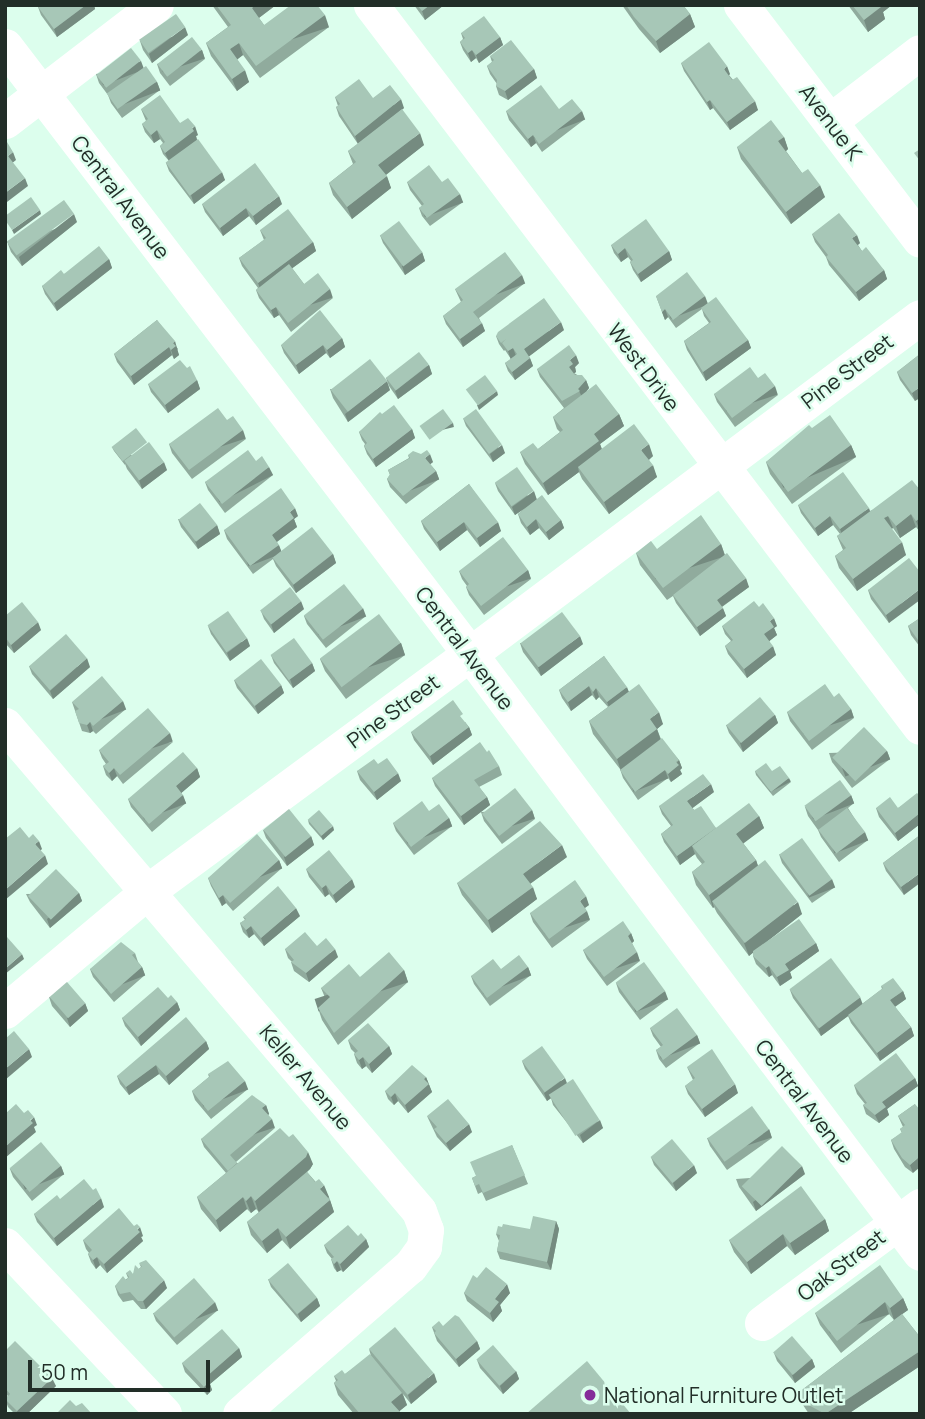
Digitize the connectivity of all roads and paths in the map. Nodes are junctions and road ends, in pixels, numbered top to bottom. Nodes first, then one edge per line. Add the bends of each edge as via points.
1 (156, 5) edge
2 (371, 5) edge
3 (741, 5) edge
4 (5, 46) edge
5 (920, 52) edge
6 (41, 93) junction
7 (5, 121) edge
8 (830, 121) junction
9 (920, 240) edge
10 (920, 317) edge
11 (720, 466) junction
12 (470, 654) junction
13 (5, 725) edge
14 (920, 727) edge
15 (148, 891) junction
16 (5, 1011) edge
17 (908, 1214) edge
18 (5, 1245) edge
19 (920, 1253) edge
20 (762, 1323) dead end
21 (164, 1414) edge
22 (240, 1414) edge

1 - 6 street
2 - 11 street, West Drive
3 - 8 street, Avenue K
4 - 6 street, Central Avenue
5 - 8 street
6 - 7 street
6 - 12 street, Central Avenue
8 - 9 street, Avenue K
10 - 11 street, Pine Street
11 - 12 street, Pine Street
11 - 14 street, West Drive
12 - 15 street, Pine Street
12 - 17 street, Central Avenue
13 - 15 street, Keller Avenue
15 - 16 street, Pine Street
15 - 22 street, Keller Avenue via 419,1211 426,1230 424,1247 410,1266
17 - 19 street, Central Avenue
17 - 20 street, Oak Street
18 - 21 street

